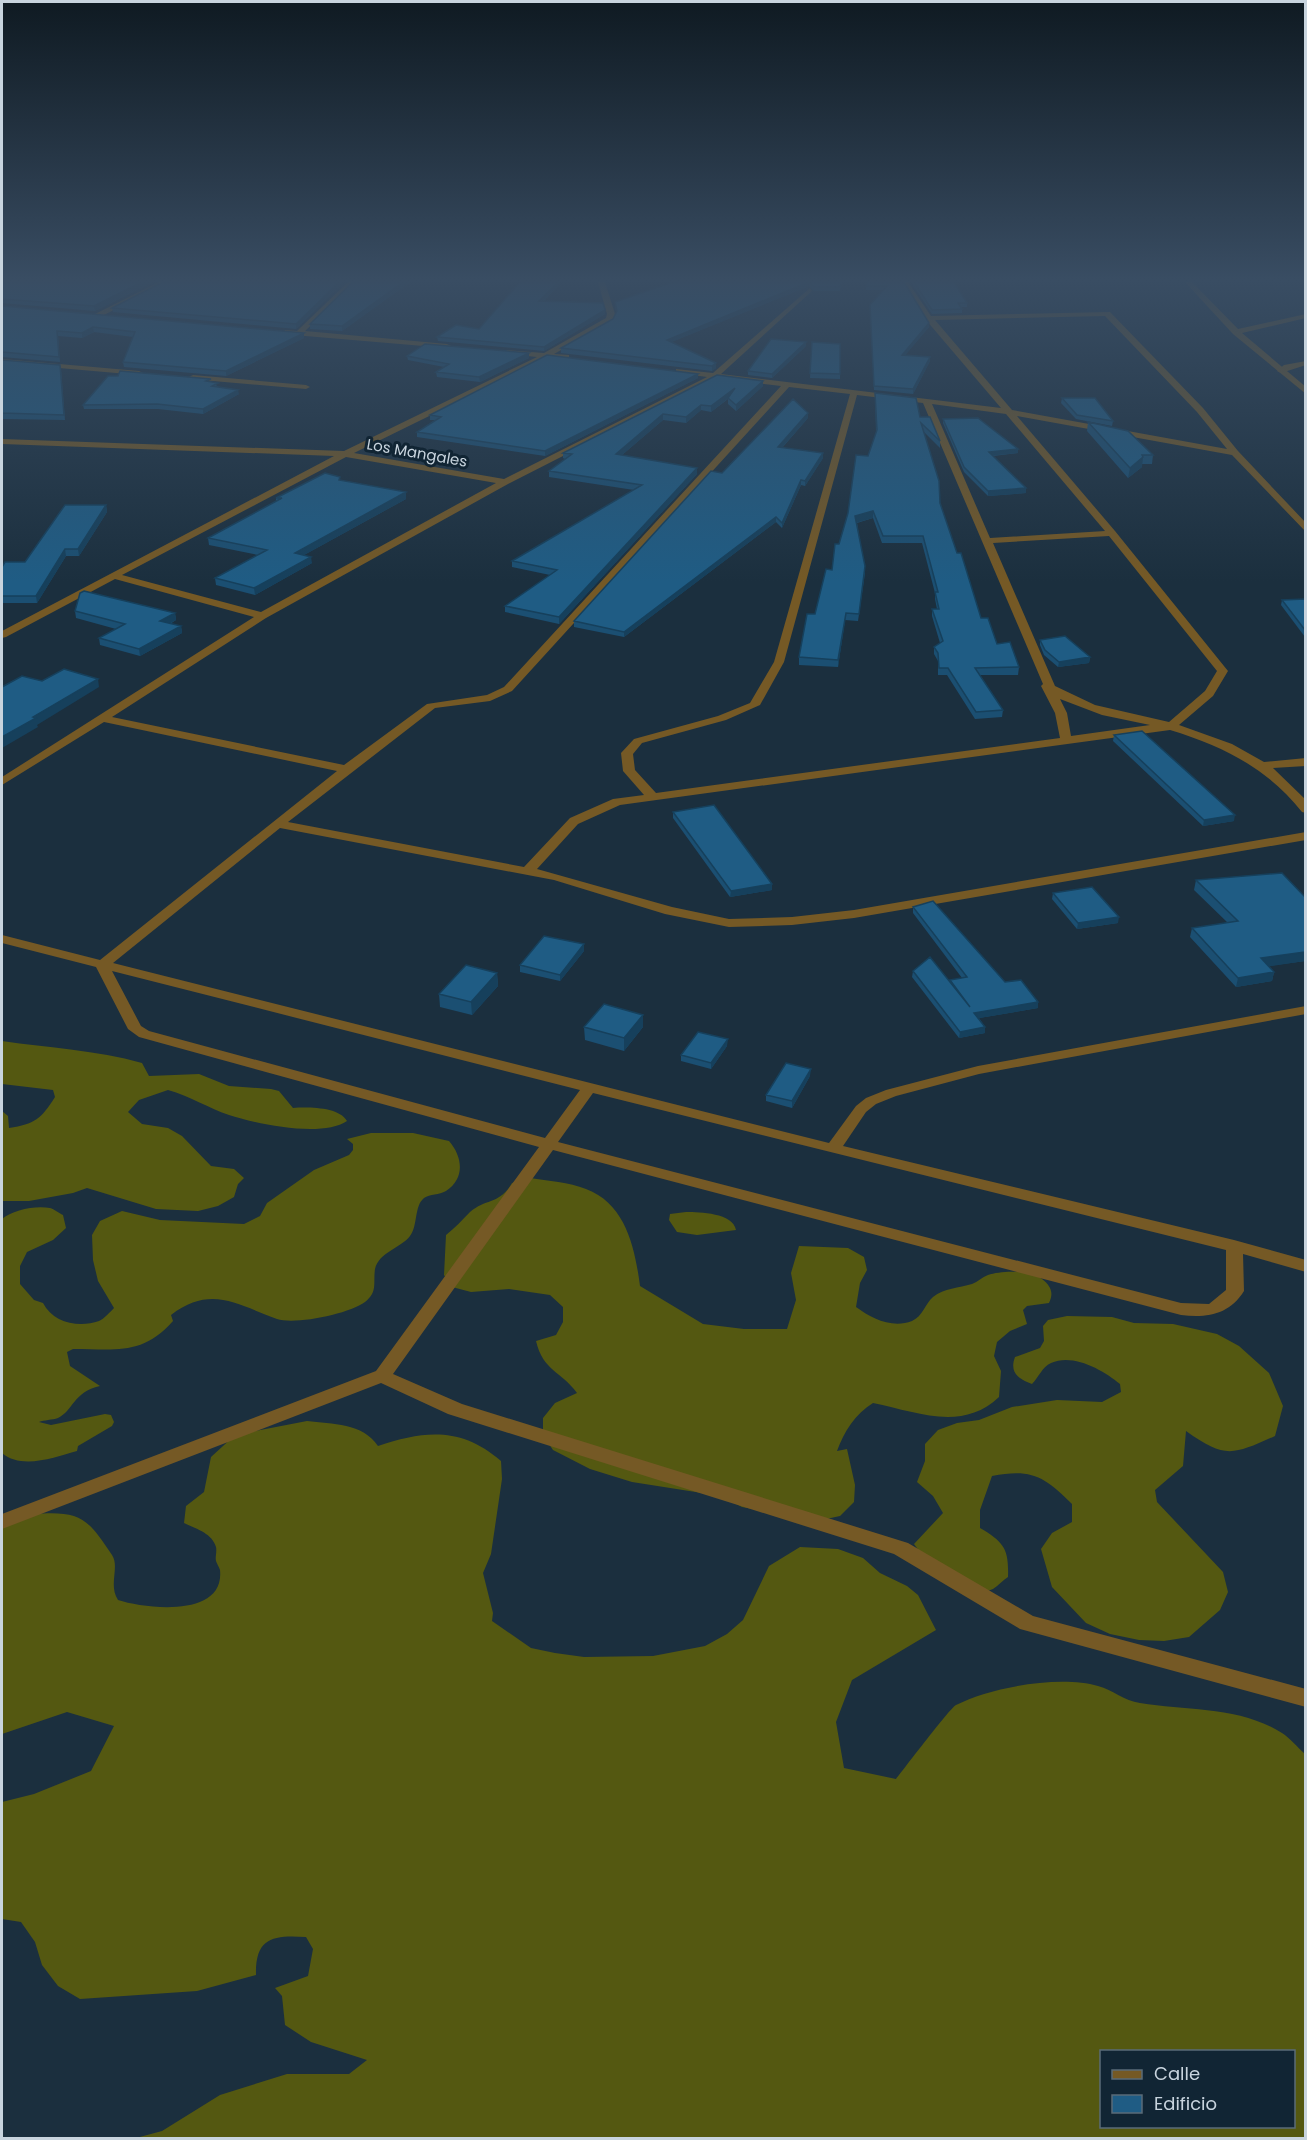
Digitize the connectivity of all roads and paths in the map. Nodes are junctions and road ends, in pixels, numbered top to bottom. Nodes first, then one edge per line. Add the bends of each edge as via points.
1 (246, 382) edge
2 (491, 382) edge
3 (702, 382) edge
4 (768, 382) edge
5 (982, 382) edge
6 (1173, 382) edge
7 (1293, 382) edge
8 (788, 384) junction
9 (306, 387) dead end
10 (1305, 392) edge
11 (854, 393) junction
12 (927, 402) junction
13 (1007, 412) junction
14 (2, 441) edge
15 (1235, 453) junction
16 (345, 454) junction
17 (504, 482) junction
18 (1305, 529) edge
19 (1112, 533) junction
20 (986, 541) junction
21 (113, 576) junction
22 (262, 616) junction
23 (2, 635) edge
24 (1047, 686) junction
25 (102, 718) junction
26 (1171, 726) junction
27 (1066, 739) junction
28 (1305, 762) edge
29 (1264, 765) junction
30 (346, 769) junction
31 (2, 782) edge
32 (652, 796) junction
33 (1305, 809) edge
34 (278, 824) junction
35 (1305, 836) edge
36 (528, 872) junction
37 (2, 939) edge
38 (102, 965) junction
39 (1305, 1010) edge
40 (590, 1087) junction
41 (551, 1145) junction
42 (833, 1149) junction
43 (1234, 1245) junction
44 (1305, 1266) edge
45 (382, 1376) junction
46 (2, 1522) edge
47 (1305, 1698) edge

1 - 9 street
2 - 16 street
3 - 17 street
4 - 8 street
5 - 13 street
6 - 15 street
7 - 10 street
8 - 11 street
8 - 30 street via 508,689 497,697 445,701 431,706
11 - 12 street
11 - 32 street via 779,662 754,705 638,741 627,753 629,771
12 - 13 street
12 - 20 street
13 - 15 street
13 - 19 street
14 - 16 street, Los Mangales
15 - 18 street
16 - 17 street, Los Mangales
16 - 21 street
17 - 22 street
19 - 20 street
19 - 26 street via 1223,671 1213,689
20 - 24 street
21 - 22 street
21 - 23 street
22 - 25 street
24 - 26 street via 1087,708
24 - 27 street via 1060,713
25 - 30 street
25 - 31 street
26 - 27 street
26 - 29 street via 1225,745
27 - 32 street
28 - 29 street
29 - 33 street via 1297,796
30 - 34 street
32 - 36 street via 617,802 573,821
34 - 36 street
34 - 38 street
35 - 36 street via 854,914 792,921 729,923
37 - 38 street
38 - 40 street
38 - 41 street via 130,1022 144,1034
39 - 42 street via 978,1070 891,1093 861,1109
40 - 41 street
40 - 42 street
41 - 43 street via 1181,1309 1204,1311 1223,1306 1235,1291
41 - 45 street
42 - 43 street
43 - 44 street
45 - 46 street
45 - 47 street via 455,1409 901,1548 1026,1623

